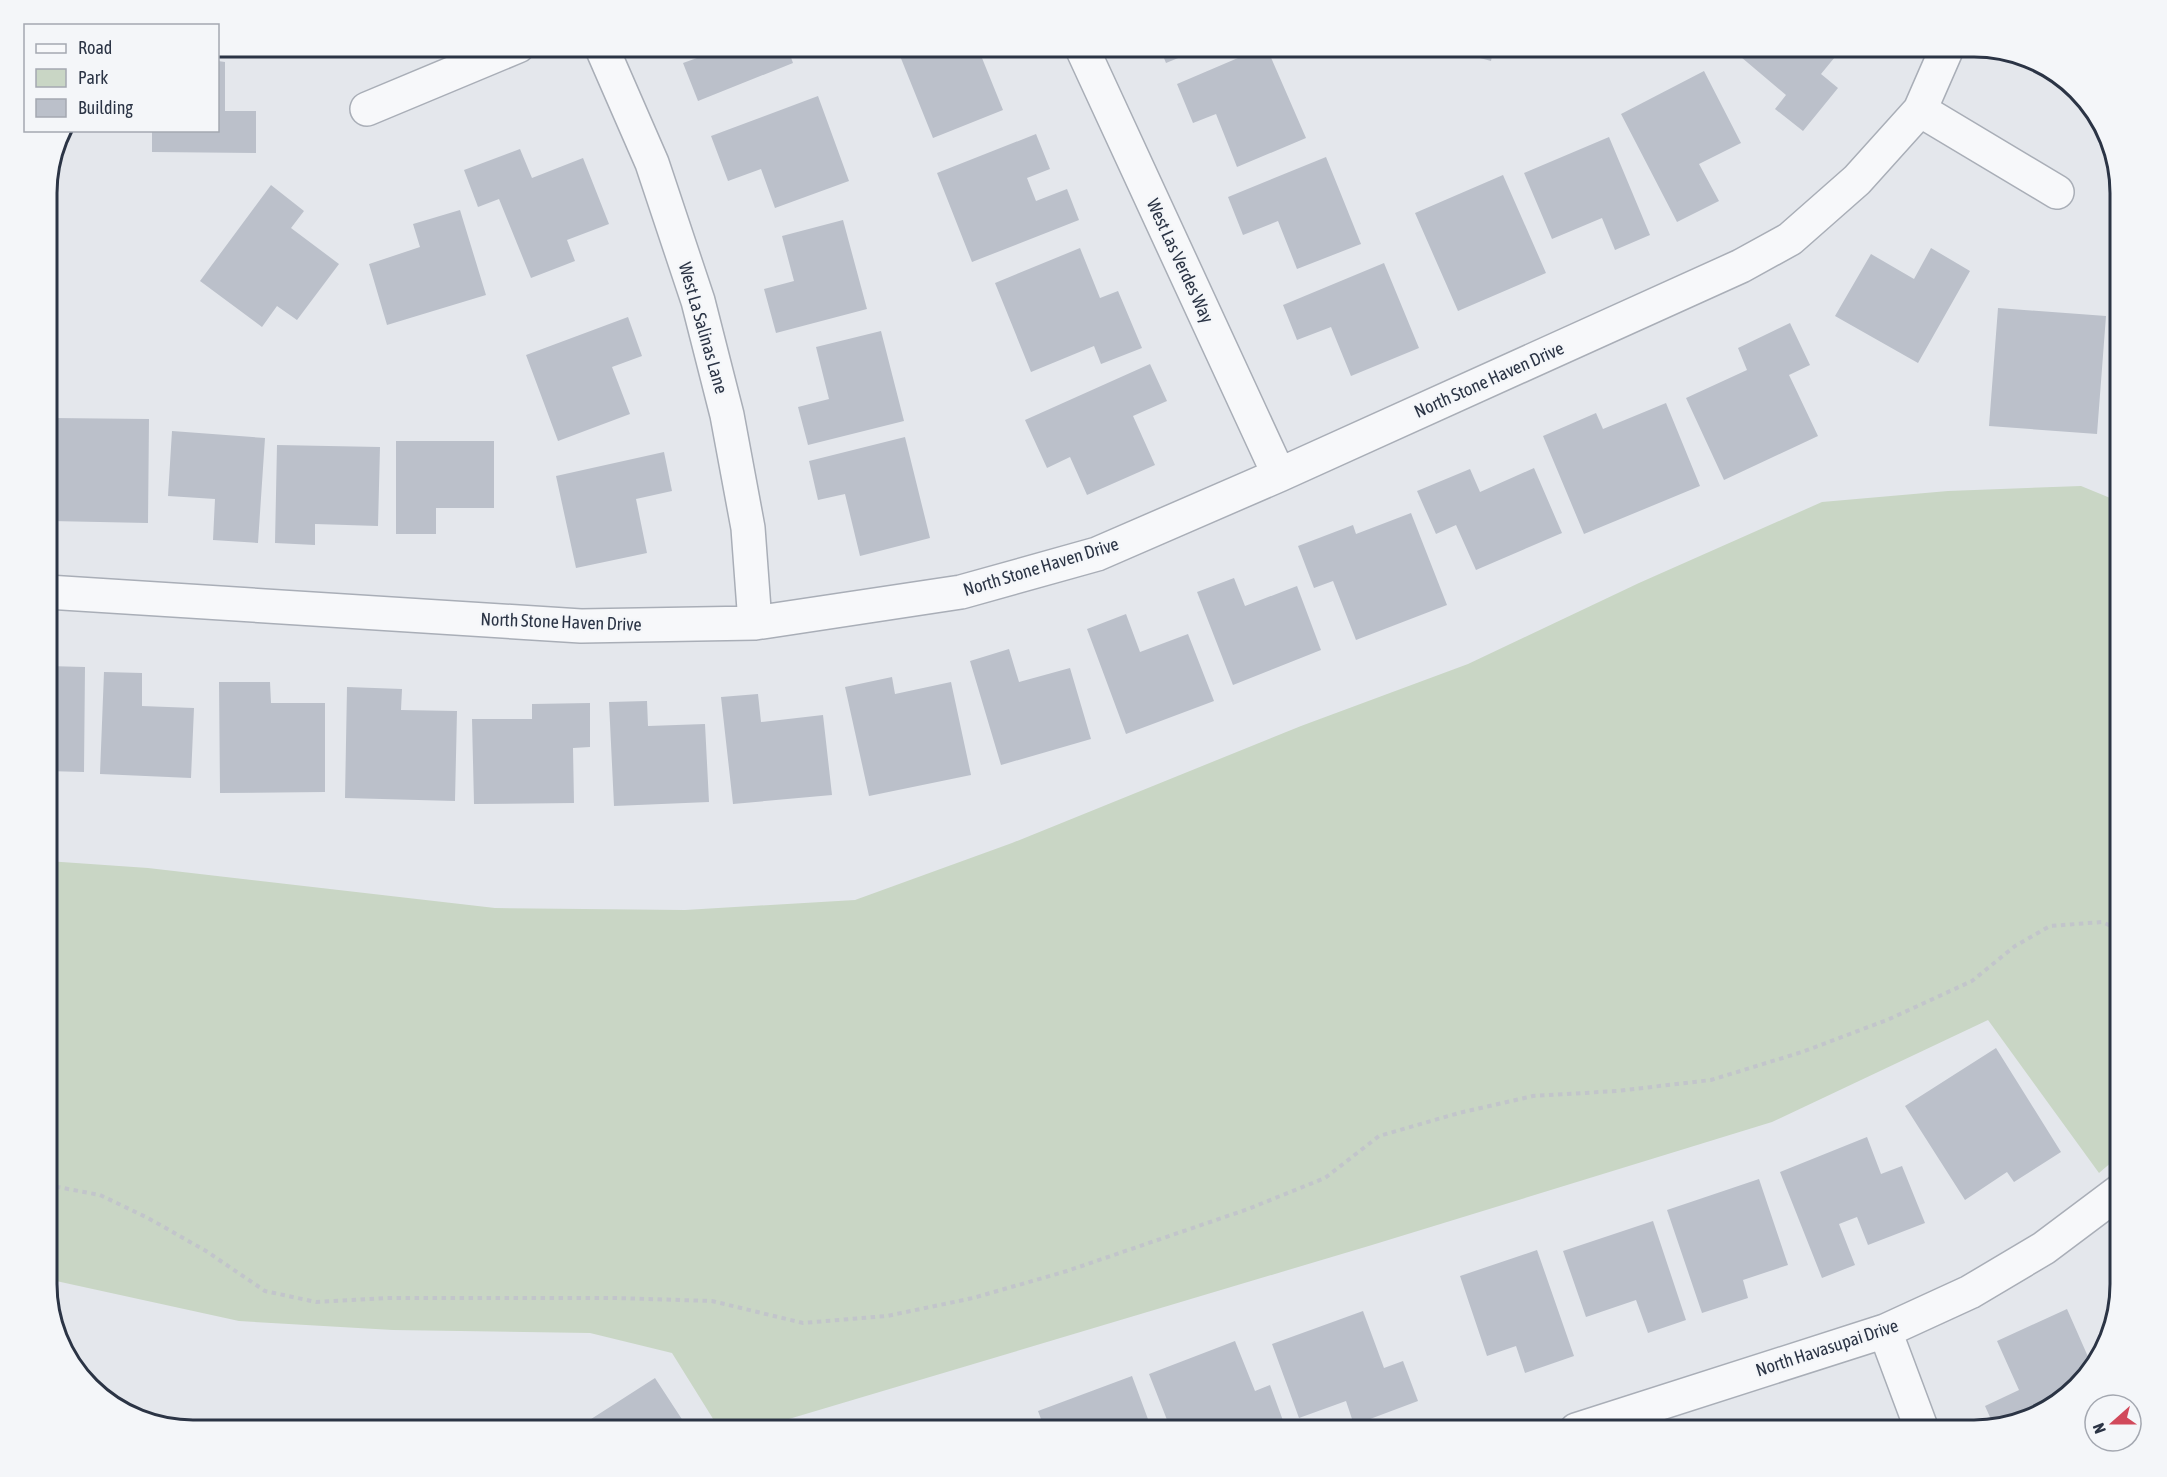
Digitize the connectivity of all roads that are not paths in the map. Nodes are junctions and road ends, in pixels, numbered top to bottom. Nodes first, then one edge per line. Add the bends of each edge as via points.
1 (492, 57) edge
2 (606, 57) edge
3 (1086, 57) edge
4 (1943, 57) edge
5 (367, 110) dead end
6 (1920, 110) junction
7 (2057, 192) dead end
8 (1279, 475) junction
9 (57, 593) edge
10 (754, 623) junction
11 (2110, 1199) edge
12 (1885, 1331) junction
13 (1610, 1420) edge
14 (1918, 1420) edge

1 - 5 street
2 - 10 street, West La Salinas Lane via 652,163 698,302 727,415 748,528
3 - 8 street, West Las Verdes Way
4 - 6 street, North Stone Haven Drive
6 - 7 street
6 - 8 street, North Stone Haven Drive via 1857,180 1790,239 1730,271
8 - 10 street, North Stone Haven Drive via 1097,554 961,592
9 - 10 street, North Stone Haven Drive via 581,626
11 - 12 street, North Havasupai Drive via 1998,1276
12 - 13 street, North Havasupai Drive
12 - 14 street

